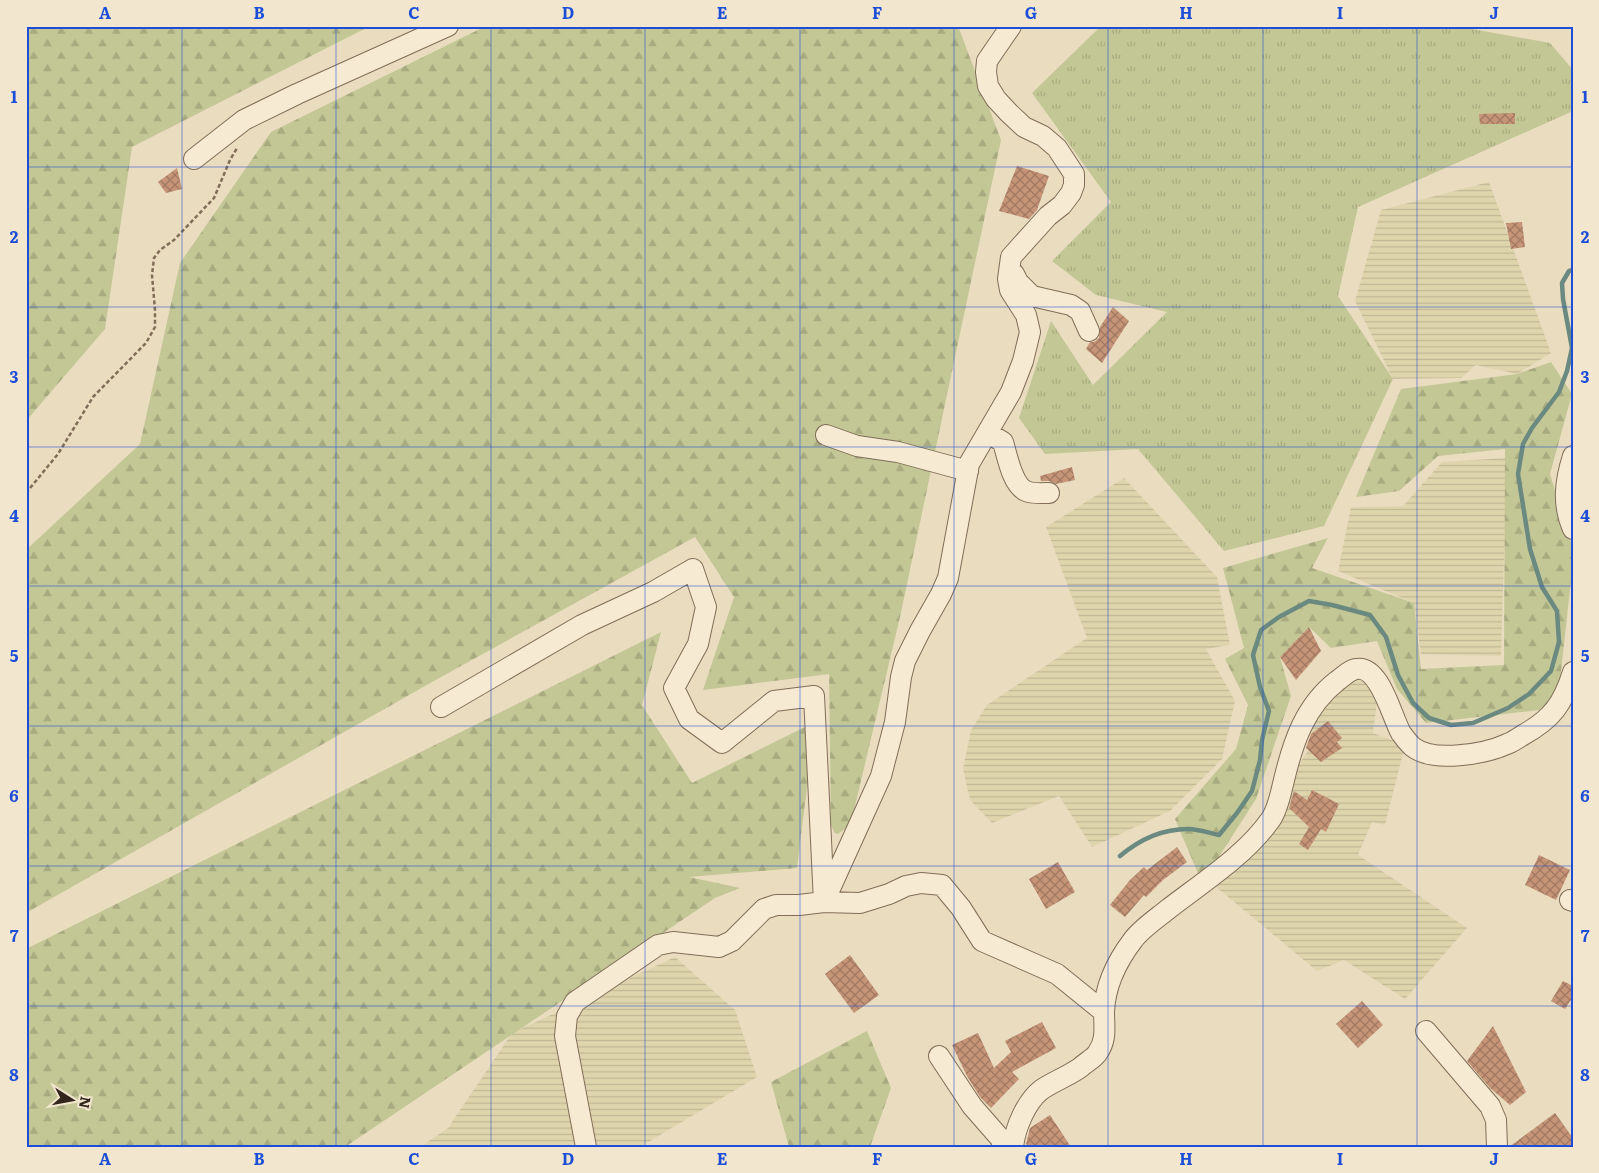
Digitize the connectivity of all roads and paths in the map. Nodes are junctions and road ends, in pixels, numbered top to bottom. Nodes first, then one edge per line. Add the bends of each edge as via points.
1 (448, 26) edge
2 (1010, 26) edge
3 (239, 145) dead end
4 (194, 159) dead end
5 (1010, 257) junction
6 (1089, 331) dead end
7 (988, 433) junction
8 (826, 435) dead end
9 (1573, 456) edge
10 (968, 471) junction
11 (26, 493) edge
12 (1049, 493) dead end
13 (1573, 530) edge
14 (1571, 681) edge
15 (441, 707) dead end
16 (824, 902) junction
17 (1104, 1012) junction
18 (1426, 1031) dead end
19 (939, 1056) dead end
20 (586, 1147) edge
21 (1004, 1147) edge
22 (1013, 1147) edge
23 (1497, 1147) edge

1 - 4 street via 244,120
2 - 5 street via 987,61 988,86 996,99 1024,127 1043,136 1057,148 1074,174 1071,193 1062,205
3 - 11 path via 214,198 154,258 155,327 146,343 93,397 58,454
5 - 6 street via 1018,282 1032,296 1070,305 1080,311
5 - 7 street via 1010,290 1026,315 1030,332 1023,361
7 - 10 street
7 - 12 street via 1003,442 1019,485 1026,491
8 - 10 street via 857,446 898,452
9 - 13 street via 1564,500
10 - 16 street via 948,578 905,661 895,722 881,776
14 - 17 street via 1557,708 1539,726 1507,744 1479,752 1427,754 1413,747 1401,734 1375,677 1358,668 1348,672 1315,702 1300,729 1273,817 1252,842 1134,939 1116,967 1107,989
15 - 16 street via 582,625 653,592 693,568 706,607 698,644 674,688 689,719 722,743 774,701 814,696
16 - 17 street via 860,903 906,886 921,883 942,885 982,941 1057,974
16 - 20 street via 770,907 732,941 719,947 673,942 658,945 575,1002 567,1016 565,1036
17 - 22 street via 1106,1034 1098,1053 1071,1075 1041,1090 1026,1107
18 - 23 street via 1490,1106 1496,1120
19 - 21 street

